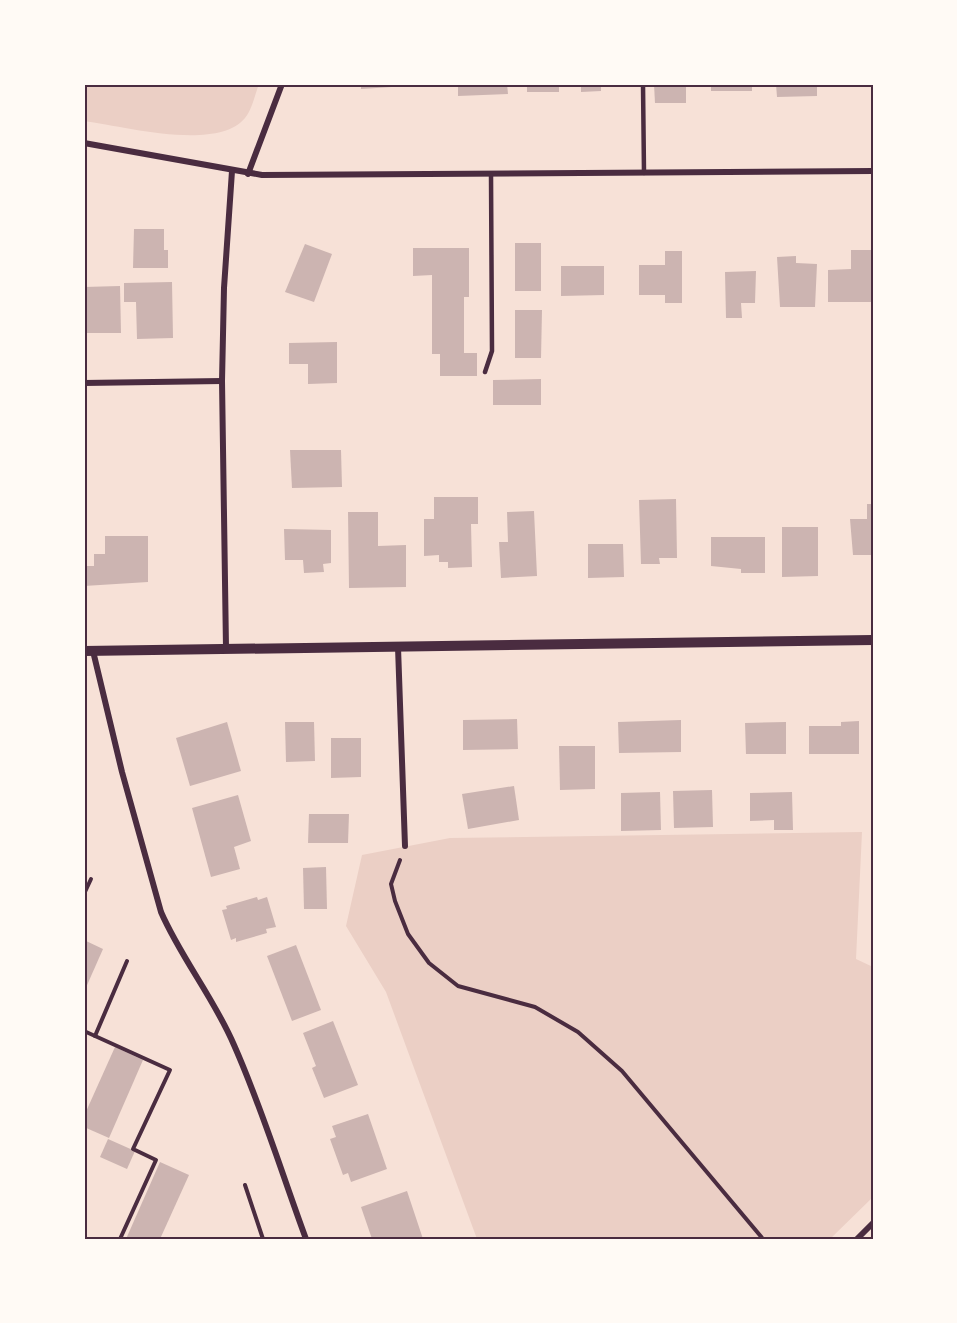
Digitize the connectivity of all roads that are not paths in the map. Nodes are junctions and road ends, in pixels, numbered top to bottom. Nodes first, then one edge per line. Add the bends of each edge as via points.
1 (282, 84) edge
2 (643, 84) edge
3 (84, 143) edge
4 (232, 171) junction
5 (873, 171) edge
6 (644, 173) junction
7 (248, 174) junction
8 (491, 174) junction
9 (485, 372) dead end
10 (222, 381) junction
11 (84, 383) edge
12 (873, 640) edge
13 (398, 647) junction
14 (226, 648) junction
15 (89, 651) edge
16 (405, 846) road end
17 (873, 1223) edge
18 (306, 1239) edge
19 (856, 1239) edge

1 - 7 street
2 - 6 lane
3 - 4 street
4 - 7 street
4 - 10 street
5 - 6 street
6 - 8 street
7 - 8 street
8 - 9 lane via 492,351
10 - 11 street
10 - 14 street
12 - 13 street
13 - 14 street
13 - 16 street
14 - 15 street
15 - 18 street via 161,912 234,1045
17 - 19 street

